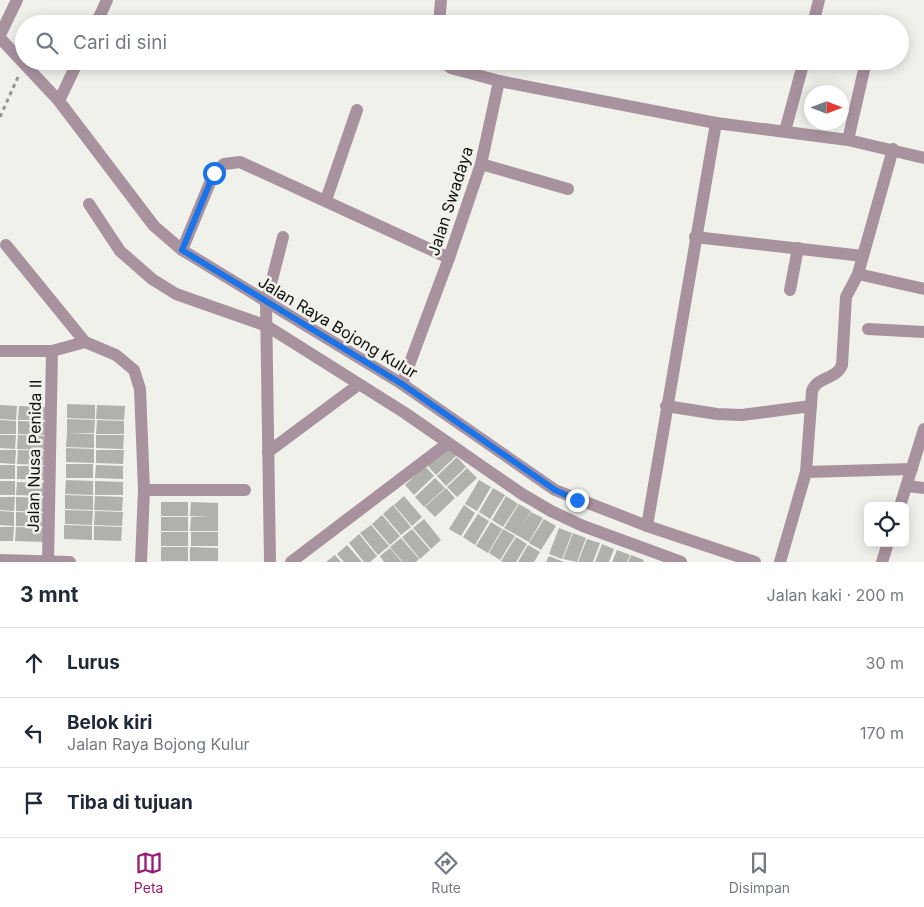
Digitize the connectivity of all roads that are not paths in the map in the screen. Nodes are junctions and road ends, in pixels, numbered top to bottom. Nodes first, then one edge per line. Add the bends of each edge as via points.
1 (17, 0) edge
2 (107, 0) edge
3 (441, 0) edge
4 (819, 0) edge
5 (100, 15) edge
6 (440, 15) edge
7 (815, 15) edge
8 (0, 36) edge
9 (15, 52) edge
10 (32, 70) edge
11 (74, 70) edge
12 (458, 70) edge
13 (802, 70) edge
14 (864, 70) edge
15 (499, 81) junction
16 (59, 101) junction
17 (357, 110) dead end
18 (716, 123) junction
19 (785, 131) junction
20 (848, 140) junction
21 (893, 149) junction
22 (924, 158) edge
23 (481, 164) junction
24 (568, 188) dead end
25 (326, 200) junction
26 (89, 204) dead end
27 (283, 237) dead end
28 (695, 237) junction
29 (6, 245) dead end
30 (798, 248) junction
31 (182, 250) junction
32 (863, 256) junction
33 (449, 258) junction
34 (858, 274) junction
35 (924, 289) edge
36 (790, 290) dead end
37 (266, 303) junction
38 (267, 326) junction
39 (868, 329) dead end
40 (924, 332) edge
41 (85, 342) junction
42 (0, 351) edge
43 (52, 351) junction
44 (402, 384) junction
45 (358, 385) junction
46 (666, 406) junction
47 (811, 406) junction
48 (924, 429) edge
49 (448, 443) junction
50 (268, 452) junction
51 (912, 469) junction
52 (806, 472) junction
53 (907, 486) junction
54 (924, 488) edge
55 (144, 490) junction
56 (245, 490) dead end
57 (901, 502) edge
58 (646, 526) junction
59 (887, 547) edge
60 (0, 560) edge
61 (48, 562) edge
62 (70, 562) edge
63 (141, 562) edge
64 (270, 562) edge
65 (291, 562) edge
66 (681, 562) edge
67 (755, 562) edge
68 (780, 562) edge
69 (882, 562) edge

1 - 8 street
2 - 5 street
3 - 6 street
4 - 7 street
8 - 9 street, Jalan Raya Bojong Kulur
10 - 16 street, Jalan Raya Bojong Kulur
11 - 16 street
12 - 15 street
13 - 19 street
14 - 20 street
15 - 18 street
15 - 23 street, Jalan Swadaya
16 - 31 street, Jalan Raya Bojong Kulur via 154,226
17 - 25 street
18 - 19 street
18 - 28 street
19 - 20 street
20 - 21 street
21 - 22 street
21 - 32 street
23 - 24 street
23 - 33 street, Jalan Swadaya
25 - 31 street via 240,162 224,164 214,173
25 - 33 street
26 - 38 street via 120,251 152,279 176,294
27 - 37 street
28 - 30 street
28 - 46 street
29 - 41 street
30 - 32 street
30 - 36 street
31 - 37 street, Jalan Raya Bojong Kulur
32 - 34 street
33 - 44 street, Jalan Swadaya
34 - 35 street
34 - 47 street via 846,297 842,366 834,375 814,385
37 - 38 street
37 - 44 street, Jalan Raya Bojong Kulur
38 - 45 street
38 - 50 street
39 - 40 street
41 - 43 street
41 - 55 street via 116,355 134,370 140,388
42 - 43 street
43 - 61 street, Jalan Nusa Penida II
44 - 58 street, Jalan Raya Bojong Kulur via 555,490
45 - 49 street via 405,412
45 - 50 street
46 - 47 street via 742,415
46 - 58 street
47 - 52 street
48 - 51 street
49 - 65 street
49 - 66 street via 551,511 582,526
50 - 64 street
51 - 52 street
51 - 53 street
52 - 68 street
53 - 54 street
53 - 57 street
55 - 56 street
55 - 63 street
58 - 67 street, Jalan Raya Bojong Kulur
59 - 69 street
60 - 61 street
61 - 62 street

